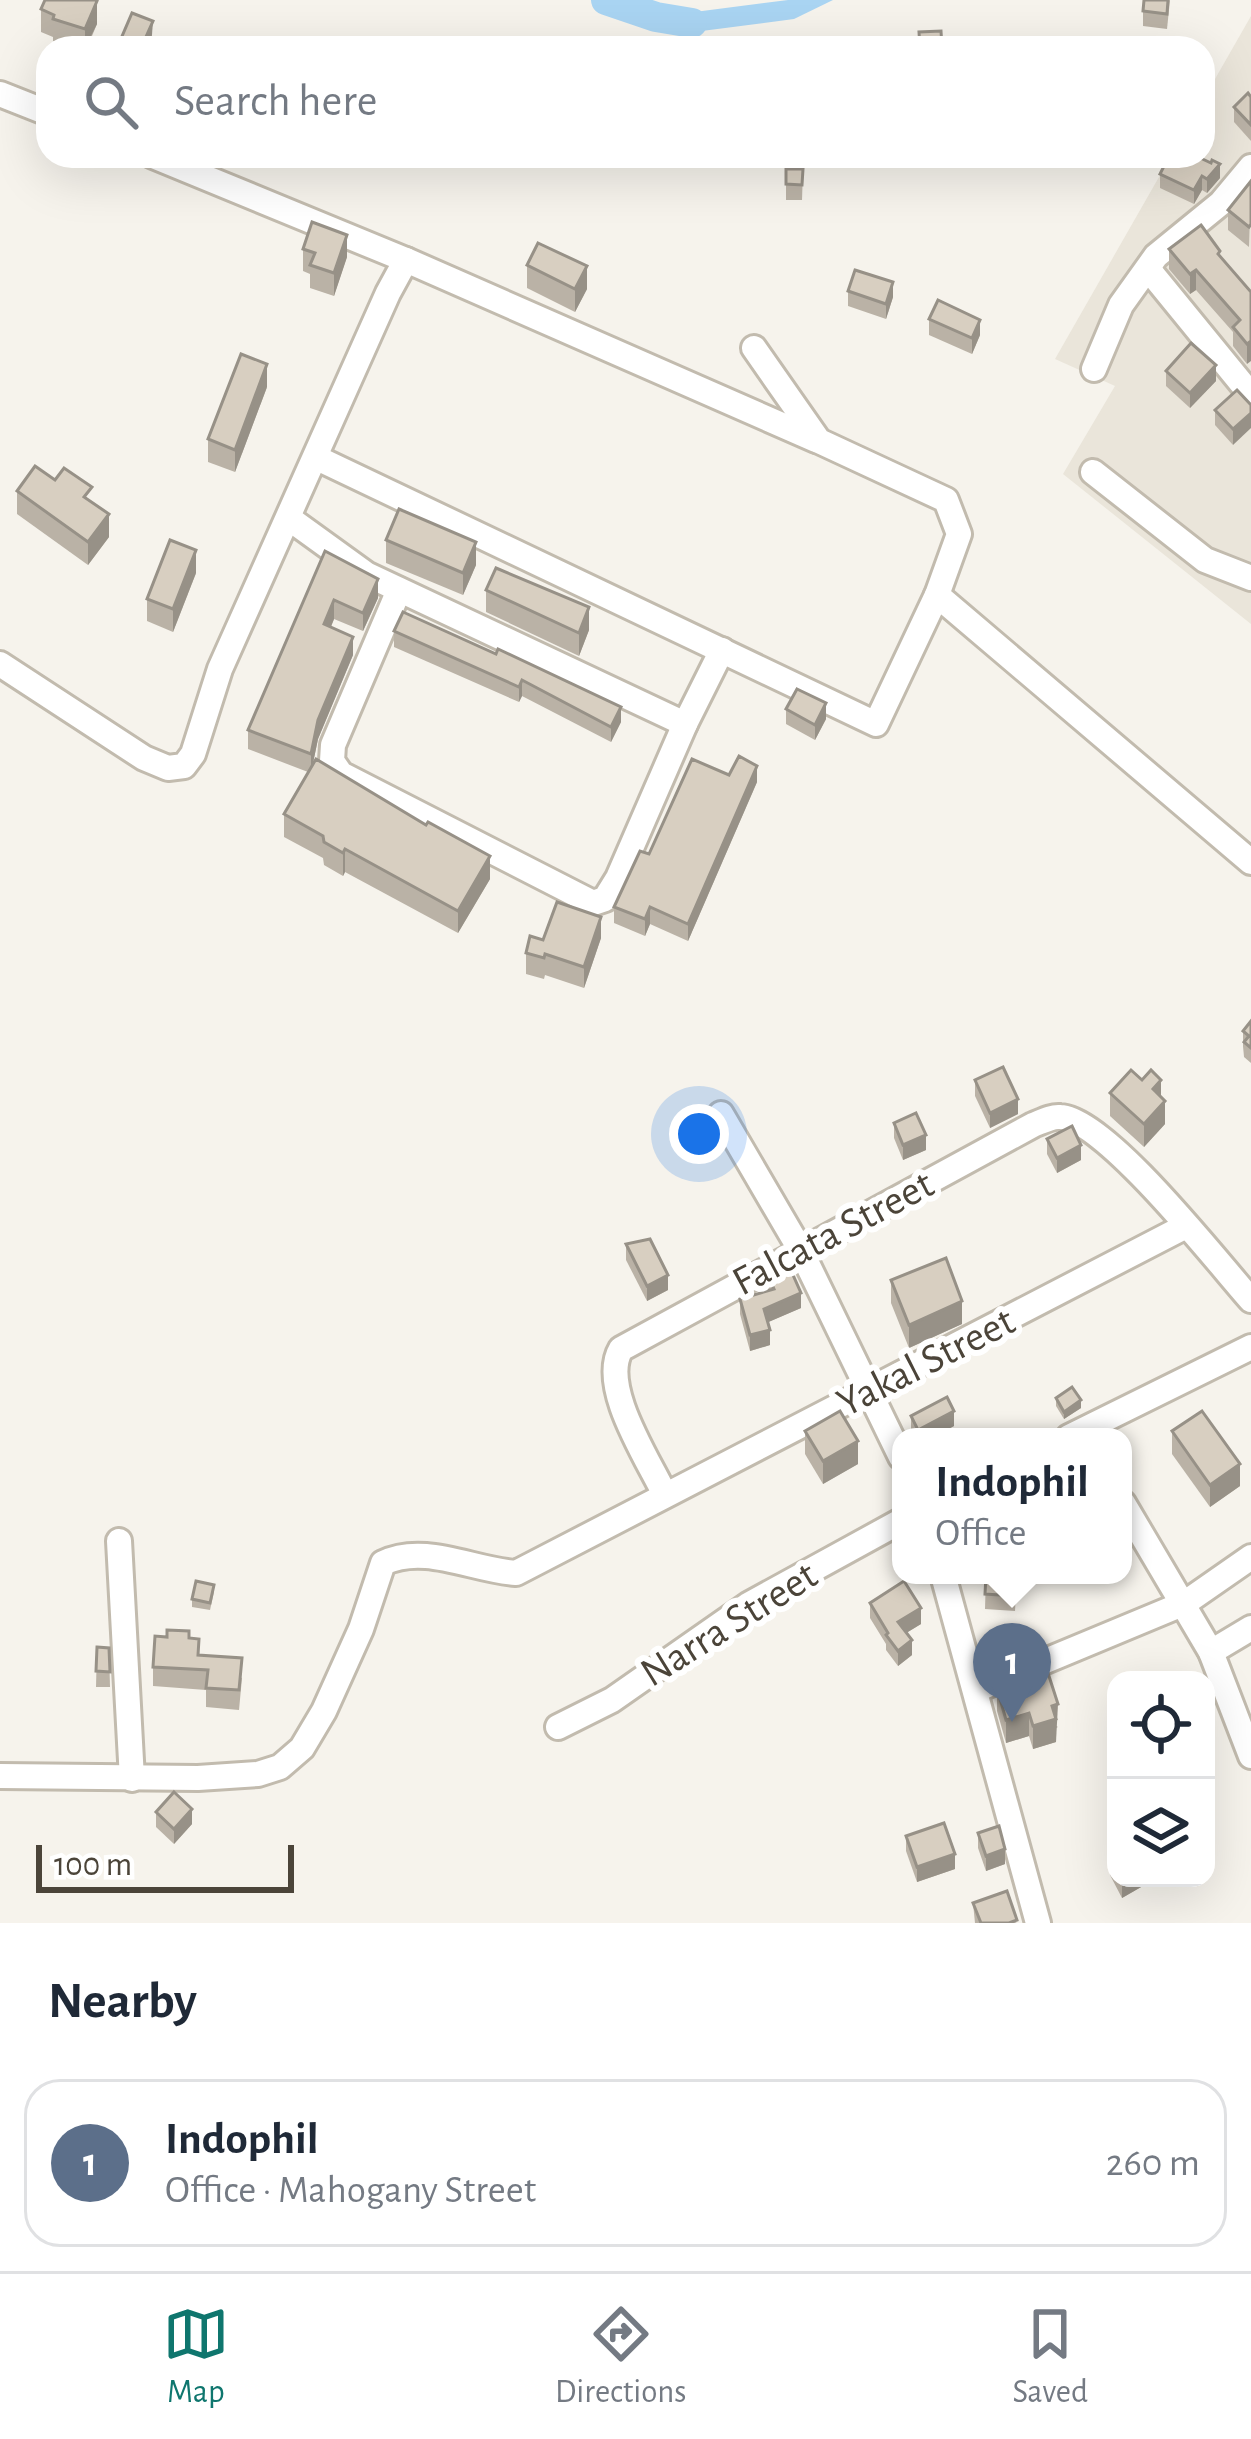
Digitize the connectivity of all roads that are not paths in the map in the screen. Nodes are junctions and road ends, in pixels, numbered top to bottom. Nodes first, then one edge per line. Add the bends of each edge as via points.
1 (0, 94) edge
2 (36, 108) edge
3 (1251, 167) edge
4 (182, 168) edge
5 (406, 260) junction
6 (1149, 270) junction
7 (754, 348) dead end
8 (1094, 369) dead end
9 (1251, 395) edge
10 (819, 441) junction
11 (316, 458) junction
12 (1093, 472) dead end
13 (290, 519) junction
14 (1251, 578) edge
15 (399, 590) junction
16 (937, 596) junction
17 (722, 650) junction
18 (0, 664) edge
19 (685, 724) junction
20 (1251, 862) edge
21 (721, 1114) dead end
22 (1186, 1226) junction
23 (801, 1251) junction
24 (1251, 1300) edge
25 (1251, 1347) edge
26 (871, 1391) junction
27 (1090, 1428) edge
28 (892, 1437) edge
29 (665, 1496) junction
30 (1132, 1518) edge
31 (892, 1526) edge
32 (119, 1541) dead end
33 (1251, 1557) edge
34 (946, 1584) edge
35 (1185, 1603) junction
36 (1251, 1628) edge
37 (1211, 1652) junction
38 (976, 1690) junction
39 (558, 1727) dead end
40 (1251, 1756) edge
41 (0, 1776) edge
42 (132, 1779) junction
43 (1038, 1923) edge

1 - 2 street
3 - 6 street
4 - 5 street
5 - 10 street
5 - 11 street
6 - 8 street via 1121,305
6 - 9 street
7 - 10 street
10 - 16 street via 946,500 959,534
11 - 13 street
11 - 17 street
12 - 14 street via 1204,560
13 - 15 street
13 - 18 street via 184,766 144,758
15 - 19 street
15 - 19 street via 332,761 341,774 592,903 605,899 618,878
16 - 17 street via 876,724
16 - 20 street
17 - 19 street
21 - 23 street
22 - 23 street, Falcata Street via 1085,1124 1059,1116
22 - 24 street
22 - 26 street, Yakal Street
23 - 26 street
23 - 29 street, Falcata Street via 637,1337 615,1360 620,1401
25 - 27 street
26 - 28 street
26 - 29 street, Yakal Street
29 - 42 street, Yakal Street via 516,1573 419,1554 383,1563 324,1711 280,1767
30 - 35 street
31 - 39 street, Narra Street via 748,1605 612,1700
32 - 42 street
33 - 35 street
34 - 38 street
35 - 37 street
35 - 38 street
36 - 37 street
37 - 40 street
38 - 43 street
41 - 42 street

